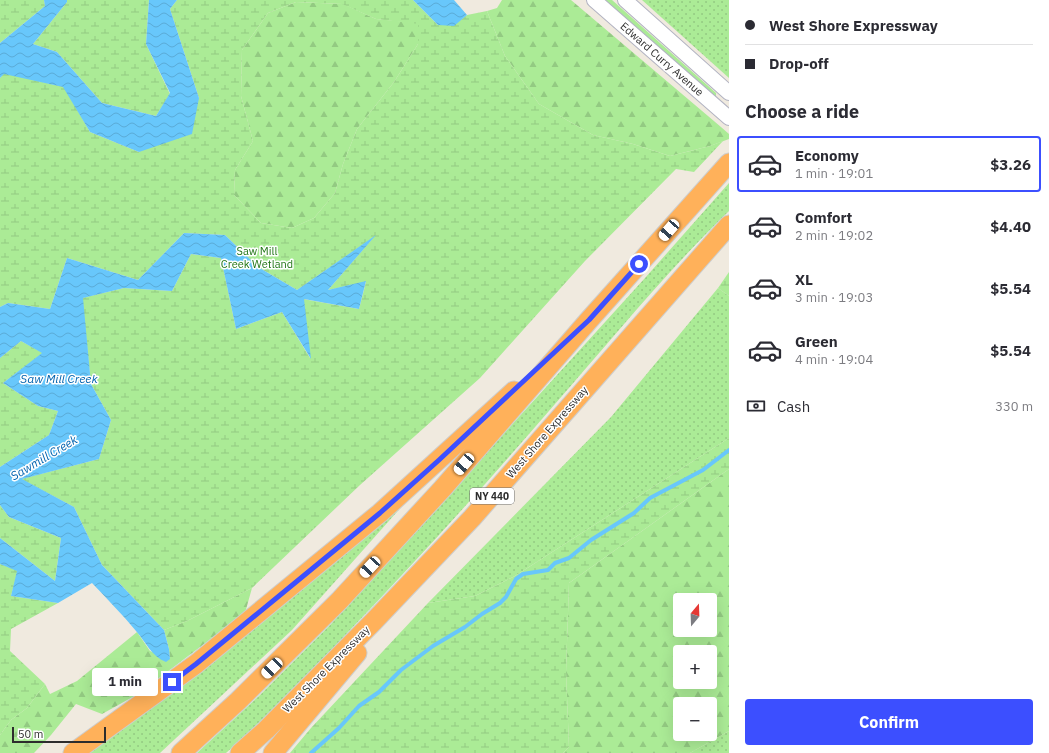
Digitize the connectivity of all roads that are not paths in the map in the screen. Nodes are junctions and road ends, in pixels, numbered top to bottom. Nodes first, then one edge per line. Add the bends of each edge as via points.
1 (594, 0) edge
2 (625, 0) edge
3 (729, 93) edge
4 (724, 113) edge
5 (729, 163) edge
6 (729, 225) edge
7 (589, 320) junction
8 (472, 518) junction
9 (74, 753) edge
10 (181, 753) edge
11 (240, 753) edge
12 (273, 753) edge

1 - 4 street, Edward Curry Avenue
2 - 3 street, Edward Curry Avenue
5 - 7 highway
6 - 8 highway, West Shore Expressway / NY 440
7 - 9 highway via 380,513 196,664
7 - 10 highway via 443,488 339,601 238,701
8 - 11 highway, West Shore Expressway / NY 440 via 373,622
8 - 12 highway

